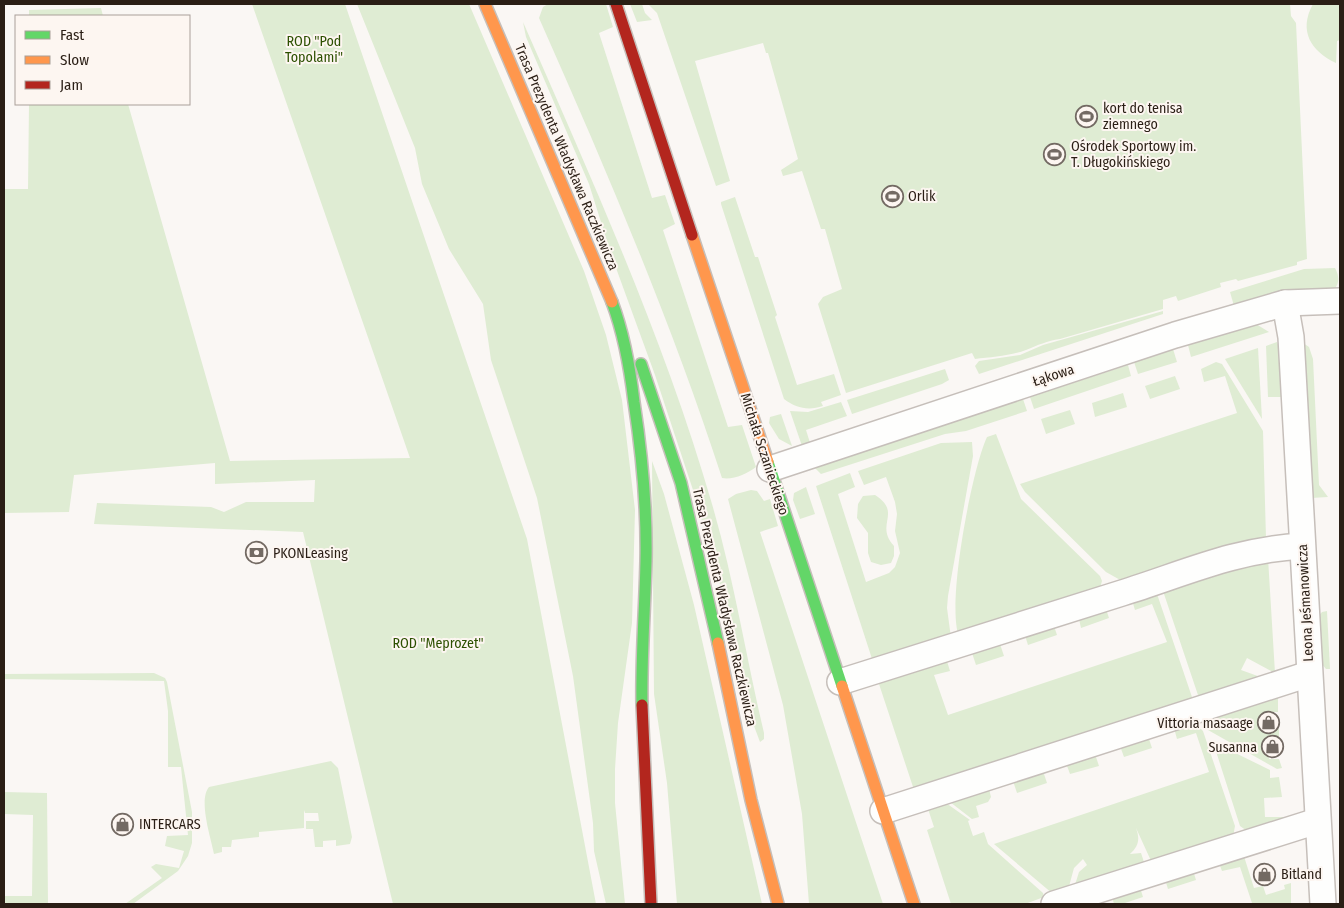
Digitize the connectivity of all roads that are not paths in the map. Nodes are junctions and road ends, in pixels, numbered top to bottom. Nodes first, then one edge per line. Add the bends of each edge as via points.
1 (616, 4) edge
2 (491, 6) edge
3 (1340, 301) edge
4 (1285, 302) junction
5 (620, 322) junction
6 (770, 469) junction
7 (1302, 546) junction
8 (1309, 674) junction
9 (840, 682) junction
10 (883, 811) junction
11 (1317, 821) junction
12 (651, 904) edge
13 (778, 904) edge
14 (914, 904) edge
15 (1054, 904) edge
16 (1323, 904) edge

1 - 6 main road, Michała Sczanieckiego
2 - 5 main road, Trasa Prezydenta Władysława Raczkiewicza
3 - 4 street, Łąkowa
4 - 6 street, Łąkowa via 1175,335
4 - 7 street, Leona Jeśmanowicza via 1291,337
5 - 12 main road, Trasa Prezydenta Władysława Raczkiewicza via 633,394 645,506 641,660
5 - 13 main road, Trasa Prezydenta Władysława Raczkiewicza via 639,360 681,482
6 - 9 main road, Michała Sczanieckiego
7 - 8 street, Leona Jeśmanowicza
7 - 9 street via 1273,548 1219,559 1155,583
8 - 10 street
8 - 11 street, Leona Jeśmanowicza
9 - 10 main road, Michała Sczanieckiego
10 - 14 main road, Michała Sczanieckiego
11 - 15 street
11 - 16 street, Leona Jeśmanowicza

